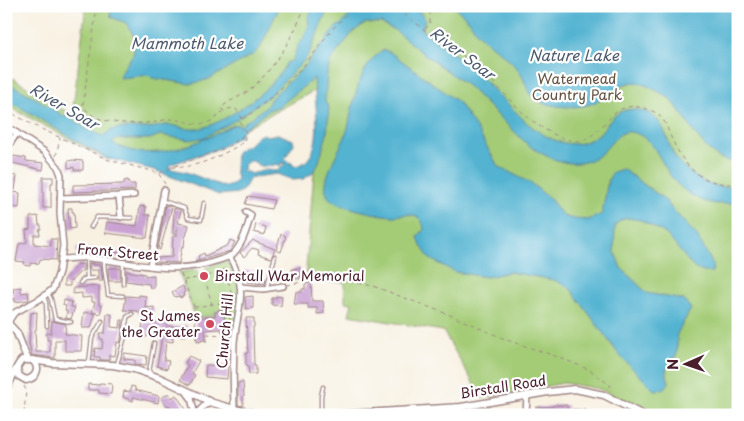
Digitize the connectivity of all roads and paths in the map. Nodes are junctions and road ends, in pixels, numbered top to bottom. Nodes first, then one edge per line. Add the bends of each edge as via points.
1 (98, 6) edge
2 (305, 6) edge
3 (344, 6) edge
4 (357, 6) edge
5 (390, 6) edge
6 (426, 6) edge
7 (348, 13) junction
8 (424, 29) junction
9 (6, 110) edge
10 (223, 111) junction
11 (242, 118) junction
12 (6, 126) edge
13 (246, 132) junction
14 (17, 133) junction
15 (60, 137) junction
16 (6, 150) edge
17 (55, 161) junction
18 (171, 167) junction
19 (160, 174) junction
20 (738, 184) edge
21 (164, 190) joint
22 (134, 195) dead end
23 (119, 196) junction
24 (60, 198) junction
25 (162, 201) junction
26 (204, 203) dead end
27 (246, 212) dead end
28 (121, 217) junction
29 (132, 218) dead end
30 (92, 227) dead end
31 (229, 256) junction
32 (275, 256) dead end
33 (86, 258) junction
34 (62, 259) junction
35 (104, 260) junction
36 (124, 262) junction
37 (150, 266) junction
38 (178, 268) junction
39 (204, 277) junction
40 (87, 278) junction
41 (95, 278) dead end
42 (183, 280) junction
43 (80, 283) dead end
44 (123, 284) dead end
45 (283, 286) joint
46 (241, 287) junction
47 (267, 288) junction
48 (46, 295) junction
49 (123, 296) dead end
50 (232, 301) junction
51 (212, 305) junction
52 (194, 307) junction
53 (6, 311) edge
54 (132, 314) dead end
55 (102, 320) dead end
56 (7, 322) edge
57 (71, 322) dead end
58 (47, 326) dead end
59 (224, 335) junction
60 (234, 342) junction
61 (154, 343) dead end
62 (22, 347) junction
63 (30, 360) junction
64 (52, 363) junction
65 (89, 363) junction
66 (18, 365) junction
67 (117, 366) junction
68 (37, 372) junction
69 (148, 373) junction
70 (21, 380) junction
71 (323, 387) dead end
72 (7, 388) edge
73 (184, 389) junction
74 (527, 396) junction
75 (608, 396) junction
76 (213, 403) junction
77 (461, 407) junction
78 (234, 409) junction
79 (381, 414) edge
80 (24, 415) edge
81 (195, 415) edge
82 (261, 415) edge
83 (321, 415) edge
84 (331, 415) edge
85 (462, 415) edge
86 (526, 415) edge
87 (643, 415) edge

1 - 10 path via 83,104 88,113 107,122 158,122 168,119 198,125 217,118
2 - 10 path via 293,34 266,73 252,88 228,101 221,108
3 - 7 path
4 - 7 path
5 - 8 path
6 - 8 path via 431,17 430,24
7 - 11 path via 304,65 256,110
8 - 20 path via 477,66 534,124 561,138 580,141 604,126 617,112 628,107 644,108 657,113 664,122 688,167 704,179
9 - 15 path
10 - 11 path via 236,109
11 - 13 path via 240,122
12 - 14 street
13 - 18 path via 241,139
13 - 18 path via 244,142 234,148 198,164
14 - 16 street
14 - 17 street
15 - 17 path
15 - 19 path via 108,160
17 - 24 street via 61,175
18 - 19 path
19 - 21 path
21 - 25 street
22 - 23 street
23 - 24 street
23 - 28 street
24 - 34 street
25 - 26 lane via 184,208 188,218 201,220
25 - 37 street
27 - 31 street via 254,216 239,246
28 - 29 lane
28 - 30 lane via 97,217
31 - 38 street, Front Street via 202,266
31 - 46 street, Church Hill
32 - 47 lane
33 - 34 street, Front Street
33 - 35 street, Front Street
33 - 40 lane
34 - 48 street, Front Street via 53,289
35 - 36 street, Front Street
35 - 49 lane via 108,295
36 - 37 street, Front Street
36 - 44 lane
37 - 38 street, Front Street
38 - 42 path
39 - 42 path
39 - 50 path via 226,269
39 - 51 path
40 - 41 lane
40 - 43 lane
42 - 52 path
45 - 47 street
45 - 75 path via 307,281 348,281 373,286 590,370 611,386
46 - 47 street
46 - 60 street, Church Hill via 241,308
48 - 56 street via 21,308
48 - 57 lane via 51,299 54,319
48 - 58 lane
50 - 51 path
50 - 59 path
51 - 52 path
52 - 59 path via 196,342 207,341 207,334
53 - 56 lane
54 - 67 lane via 127,316
55 - 65 lane via 92,338
56 - 62 street via 17,333
59 - 60 path
60 - 78 street, Church Hill
61 - 69 lane
62 - 63 street
62 - 66 street
63 - 64 street
63 - 66 street
63 - 68 street via 36,364
64 - 65 street
64 - 68 street
65 - 67 street
66 - 70 street
66 - 72 street
67 - 69 street
68 - 70 street via 33,378
69 - 73 street
70 - 72 street
70 - 80 path via 26,390
71 - 83 lane
73 - 76 street
73 - 81 street via 191,398
74 - 75 street, Birstall Road via 575,389
74 - 77 street, Birstall Road
74 - 86 street
75 - 87 street, Birstall Road
76 - 78 street
76 - 81 street
77 - 79 street, Birstall Road
77 - 85 street
78 - 82 street
79 - 84 street, Birstall Road

